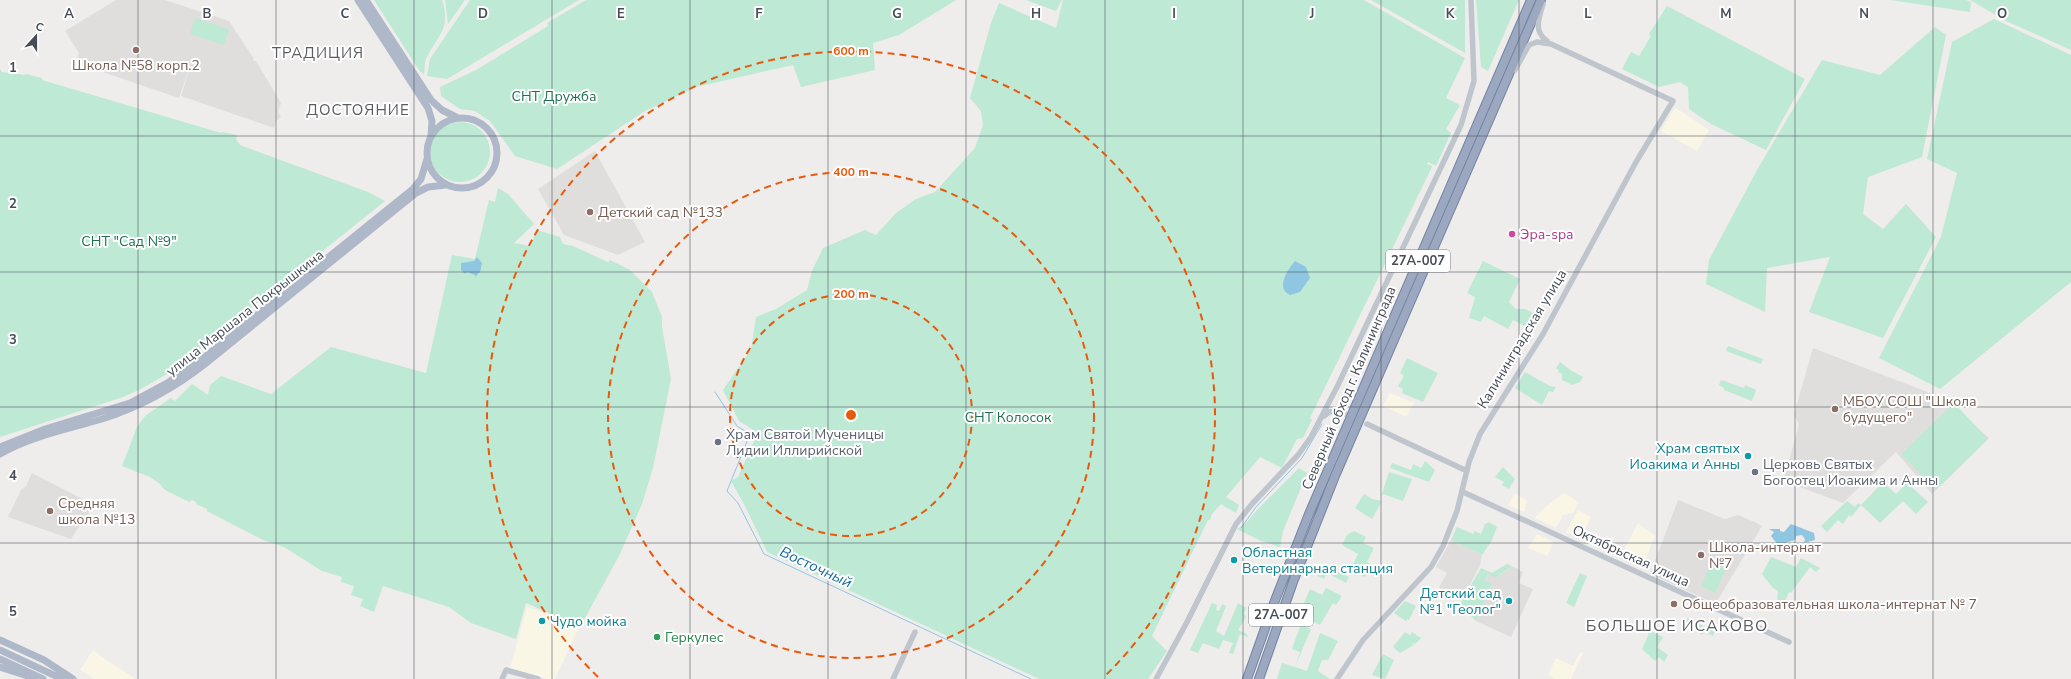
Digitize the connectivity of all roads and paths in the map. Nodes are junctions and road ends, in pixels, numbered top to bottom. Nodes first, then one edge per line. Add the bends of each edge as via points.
1 (358, 0) edge
2 (366, 0) edge
3 (1471, 0) edge
4 (1530, 0) edge
5 (1542, 0) edge
6 (1551, 44) junction
7 (1506, 82) junction
8 (460, 119) junction
9 (430, 138) junction
10 (427, 159) junction
11 (446, 185) junction
12 (1333, 396) junction
13 (1328, 406) junction
14 (1341, 412) junction
15 (1321, 419) junction
16 (1367, 424) tunnel mouth
17 (0, 447) edge
18 (0, 454) edge
19 (1471, 455) junction
20 (1458, 466) junction
21 (1467, 471) junction
22 (1463, 492) junction
23 (915, 632) dead end
24 (0, 640) edge
25 (1789, 642) dead end
26 (0, 650) edge
27 (0, 659) edge
28 (0, 667) edge
29 (1260, 677) edge
30 (38, 679) edge
31 (43, 679) edge
32 (62, 679) edge
33 (74, 679) edge
34 (502, 679) edge
35 (538, 679) edge
36 (893, 679) edge
37 (1156, 679) edge
38 (1247, 679) edge
39 (1337, 679) edge

1 - 9 main road via 428,108 432,121
2 - 8 main road via 435,105
3 - 12 street via 1474,67 1472,93 1467,110
4 - 38 highway, Северный обход г. Калининграда / 27А-007 via 1309,514
5 - 6 street via 1538,29 1541,36
5 - 7 highway, Северный обход г. Калининграда / 27А-007
6 - 7 street via 1537,42 1529,45
6 - 19 street, Калининградская улица via 1673,101 1636,162 1542,334 1487,422
7 - 29 highway, Северный обход г. Калининграда / 27А-007 via 1335,476 1293,582
8 - 9 main road via 442,125
8 - 11 main road via 477,122 488,130 494,141 496,158 490,174 476,185 463,188
9 - 10 main road
10 - 11 main road via 435,175
10 - 17 main road, улица Маршала Покрышкина via 422,179 413,189 175,379 130,402 45,428
11 - 18 main road, улица Маршала Покрышкина via 431,186 416,193 172,388 132,408 30,440
12 - 13 street
12 - 14 street via 1333,404
13 - 14 street
13 - 15 street
14 - 15 street via 1329,412
15 - 37 street via 1298,455 1236,524
16 - 20 street
19 - 20 street via 1464,464
19 - 21 street, Калининградская улица
20 - 21 street
21 - 22 street, Калининградская улица
22 - 25 street, Октябрьская улица
22 - 39 street, Калининградская улица via 1450,532 1430,567 1363,640
23 - 36 street
24 - 33 main road via 44,660
26 - 32 main road
27 - 31 main road
28 - 30 main road
34 - 35 street via 506,670

